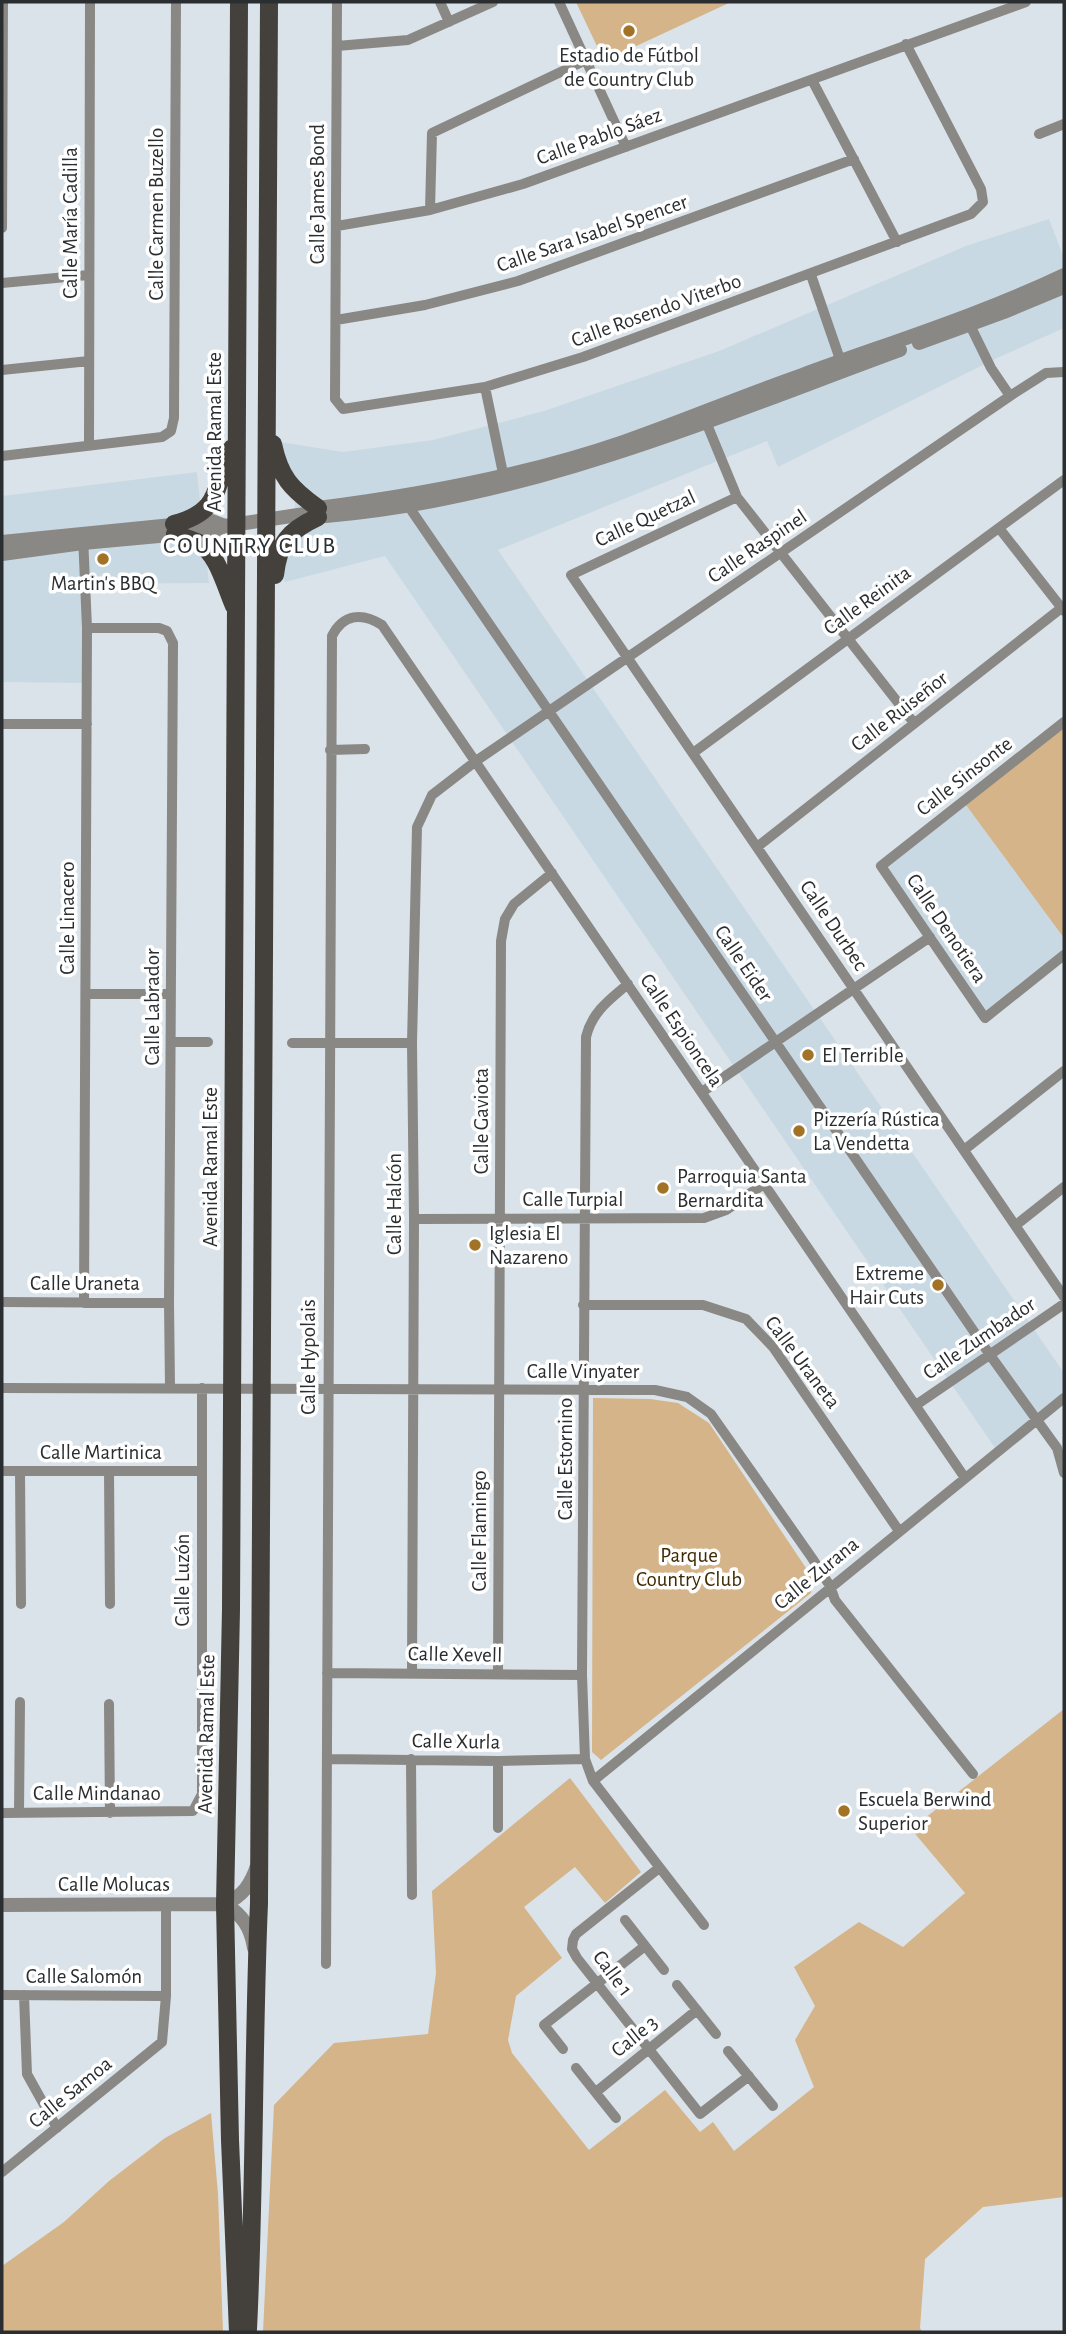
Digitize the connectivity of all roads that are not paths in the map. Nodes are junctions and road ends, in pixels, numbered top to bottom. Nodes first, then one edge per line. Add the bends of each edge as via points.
1 (3, 2) edge
2 (90, 2) edge
3 (176, 2) edge
4 (239, 2) edge
5 (269, 2) edge
6 (337, 2) edge
7 (440, 2) edge
8 (493, 2) edge
9 (559, 2) edge
10 (1026, 2) edge
11 (449, 22) junction
12 (906, 44) junction
13 (337, 46) junction
14 (586, 60) junction
15 (811, 80) junction
16 (1064, 124) edge
17 (1039, 134) dead end
18 (626, 147) junction
19 (854, 159) junction
20 (430, 210) junction
21 (337, 226) junction
22 (2, 228) edge
23 (897, 242) junction
24 (89, 275) junction
25 (811, 275) junction
26 (1064, 275) edge
27 (2, 283) edge
28 (1064, 286) edge
29 (968, 319) junction
30 (336, 320) junction
31 (89, 361) junction
32 (842, 366) junction
33 (2, 370) edge
34 (1064, 372) edge
35 (335, 387) joint
36 (485, 387) junction
37 (1010, 396) junction
38 (706, 422) junction
39 (268, 427) junction
40 (236, 439) junction
41 (89, 445) junction
42 (2, 456) edge
43 (1064, 480) edge
44 (505, 481) junction
45 (737, 497) junction
46 (407, 502) junction
47 (315, 513) junction
48 (267, 520) junction
49 (231, 526) junction
50 (999, 528) junction
51 (175, 529) junction
52 (83, 538) junction
53 (2, 542) edge
54 (780, 553) junction
55 (2, 554) edge
56 (571, 575) joint
57 (1063, 609) edge
58 (236, 610) junction
59 (359, 616) joint
60 (266, 620) junction
61 (88, 628) junction
62 (848, 638) junction
63 (627, 658) junction
64 (549, 711) junction
65 (1064, 722) edge
66 (915, 723) junction
67 (2, 724) edge
68 (87, 724) junction
69 (365, 749) dead end
70 (330, 750) junction
71 (693, 753) junction
72 (476, 761) junction
73 (757, 847) junction
74 (887, 861) joint
75 (552, 873) junction
76 (930, 937) junction
77 (1064, 955) edge
78 (628, 984) junction
79 (854, 988) junction
80 (86, 994) junction
81 (171, 994) junction
82 (171, 1042) junction
83 (208, 1042) dead end
84 (776, 1042) junction
85 (292, 1043) dead end
86 (329, 1043) junction
87 (412, 1043) junction
88 (1064, 1071) edge
89 (702, 1092) junction
90 (964, 1150) junction
91 (764, 1184) junction
92 (1064, 1187) edge
93 (414, 1219) junction
94 (499, 1219) junction
95 (585, 1219) junction
96 (1016, 1225) junction
97 (1064, 1297) edge
98 (2, 1302) edge
99 (84, 1303) junction
100 (169, 1303) junction
101 (1064, 1304) edge
102 (583, 1305) junction
103 (990, 1355) junction
104 (2, 1388) edge
105 (170, 1388) junction
106 (202, 1388) junction
107 (230, 1389) junction
108 (263, 1389) junction
109 (327, 1389) junction
110 (413, 1389) junction
111 (498, 1390) junction
112 (584, 1390) junction
113 (1064, 1398) edge
114 (916, 1405) junction
115 (1036, 1420) junction
116 (1061, 1450) edge
117 (2, 1471) edge
118 (20, 1471) junction
119 (109, 1471) junction
120 (201, 1471) junction
121 (1064, 1473) edge
122 (965, 1478) junction
123 (899, 1531) junction
124 (830, 1586) junction
125 (21, 1604) dead end
126 (110, 1604) dead end
127 (412, 1672) junction
128 (327, 1673) junction
129 (498, 1673) junction
130 (582, 1675) junction
131 (20, 1702) dead end
132 (109, 1704) dead end
133 (327, 1759) junction
134 (411, 1759) junction
135 (585, 1759) junction
136 (498, 1761) junction
137 (973, 1774) dead end
138 (593, 1781) junction
139 (193, 1811) joint
140 (2, 1812) edge
141 (19, 1812) junction
142 (110, 1813) junction
143 (498, 1828) dead end
144 (259, 1857) junction
145 (659, 1868) junction
146 (412, 1895) dead end
147 (225, 1904) junction
148 (2, 1905) edge
149 (166, 1906) junction
150 (625, 1920) dead end
151 (704, 1925) dead end
152 (645, 1946) junction
153 (326, 1964) dead end
154 (664, 1970) dead end
155 (256, 1971) junction
156 (596, 1984) junction
157 (677, 1985) dead end
158 (2, 1995) edge
159 (24, 1995) junction
160 (166, 1996) junction
161 (697, 2010) junction
162 (716, 2034) dead end
163 (563, 2049) dead end
164 (648, 2049) junction
165 (728, 2050) dead end
166 (576, 2068) dead end
167 (749, 2076) junction
168 (596, 2092) junction
169 (773, 2106) dead end
170 (616, 2118) dead end
171 (57, 2128) junction
172 (2, 2172) edge
173 (238, 2332) edge
174 (248, 2332) edge

1 - 22 street
2 - 24 street, Calle María Cadilla
3 - 41 street, Calle Carmen Buzello via 172,426 162,437
4 - 40 main road, Avenida Ramal Este
5 - 39 main road
6 - 13 street, Calle James Bond
7 - 11 street
8 - 11 street
9 - 14 street
10 - 12 street, Calle Pablo Sáez
11 - 13 street via 408,40
12 - 15 street, Calle Pablo Sáez
12 - 23 street, Calle Rosendo Viterbo via 983,202 971,214
13 - 21 street, Calle James Bond
14 - 18 street
14 - 20 street via 432,133
15 - 18 street, Calle Pablo Sáez
15 - 19 street
16 - 17 street
18 - 20 street, Calle Pablo Sáez via 523,184
19 - 23 street
19 - 30 street, Calle Sara Isabel Spencer via 518,281 425,305
20 - 21 street, Calle Pablo Sáez
21 - 30 street, Calle James Bond
23 - 25 street, Calle Rosendo Viterbo
24 - 27 street
24 - 31 street, Calle María Cadilla
25 - 32 street
25 - 36 street, Calle Rosendo Viterbo
26 - 29 street
28 - 29 street
29 - 32 street
29 - 37 street
30 - 35 street, Calle James Bond
31 - 33 street
31 - 41 street, Calle María Cadilla
32 - 38 street
32 - 44 street
34 - 37 street, Calle Raspinel via 1046,373
35 - 36 street, Calle Rosendo Viterbo via 335,399 343,409
36 - 44 street
37 - 54 street, Calle Raspinel
38 - 44 street via 607,458
38 - 45 street
39 - 47 main road via 286,480
39 - 48 main road
40 - 49 main road, Avenida Ramal Este
40 - 51 main road via 211,503
41 - 42 street
43 - 50 street, Calle Reinita
44 - 46 street
45 - 54 street
45 - 56 street, Calle Quetzal
46 - 47 street
46 - 64 street, Calle Eider
47 - 48 street
47 - 60 main road via 284,542
48 - 49 street
48 - 60 main road
49 - 51 street via 212,521
49 - 58 main road, Avenida Ramal Este
50 - 57 street
50 - 62 street, Calle Reinita
51 - 52 street
51 - 58 main road via 209,553
52 - 53 street
52 - 55 street
52 - 61 street, Calle Linacero
54 - 62 street
54 - 63 street, Calle Raspinel
56 - 63 street, Calle Durbec
57 - 66 street, Calle Ruiseñor
58 - 107 main road, Avenida Ramal Este
59 - 70 street, Calle Hypolais via 345,619 332,636
59 - 72 street, Calle Espioncela via 382,625
60 - 108 main road
61 - 68 street, Calle Linacero
61 - 81 street, Calle Labrador via 163,630 173,643
62 - 66 street
62 - 71 street, Calle Reinita
63 - 64 street, Calle Raspinel
63 - 71 street, Calle Durbec
64 - 72 street, Calle Raspinel
64 - 84 street, Calle Eider
65 - 74 street, Calle Sinsonte
66 - 73 street, Calle Ruiseñor
67 - 68 street
68 - 80 street, Calle Linacero
69 - 70 street
70 - 86 street, Calle Hypolais
71 - 73 street, Calle Durbec
72 - 75 street, Calle Espioncela
72 - 87 street, Calle Halcón via 432,795 417,827
73 - 79 street, Calle Durbec
74 - 76 street, Calle Denotiera via 881,866
75 - 78 street, Calle Espioncela
75 - 94 street, Calle Gaviota via 514,904 505,919 501,942
76 - 77 street, Calle Denotiera via 985,1018
76 - 79 street
78 - 89 street, Calle Espioncela
78 - 95 street, Calle Estornino via 602,1005 586,1037
79 - 84 street
79 - 90 street, Calle Durbec
80 - 81 street
80 - 99 street, Calle Linacero
81 - 82 street, Calle Labrador
82 - 83 street
82 - 100 street, Calle Labrador
84 - 89 street
84 - 103 street, Calle Eider
85 - 86 street
86 - 87 street
86 - 109 street, Calle Hypolais
87 - 93 street, Calle Halcón
88 - 90 street
89 - 91 street, Calle Espioncela
90 - 96 street, Calle Durbec
91 - 95 street, Calle Turpial via 726,1210 704,1218
91 - 114 street, Calle Espioncela
92 - 96 street
93 - 94 street, Calle Turpial
93 - 110 street, Calle Halcón
94 - 95 street, Calle Turpial
94 - 111 street, Calle Gaviota
95 - 102 street, Calle Estornino
96 - 97 street, Calle Durbec
98 - 99 street, Calle Uraneta
99 - 100 street, Calle Uraneta
100 - 105 street, Calle Labrador
101 - 103 street, Calle Zumbador
102 - 112 street, Calle Estornino
102 - 123 street, Calle Uraneta via 703,1305 746,1319 773,1347
103 - 114 street, Calle Zumbador
103 - 115 street, Calle Eider
104 - 105 street, Calle Vinyater
105 - 106 street, Calle Vinyater
106 - 107 street, Calle Vinyater
106 - 120 street, Calle Luzón
107 - 108 street, Calle Vinyater
107 - 147 main road, Avenida Ramal Este
108 - 109 street, Calle Vinyater
108 - 144 main road
109 - 110 street, Calle Vinyater
109 - 128 street, Calle Hypolais
110 - 111 street, Calle Vinyater
110 - 127 street, Calle Halcón
111 - 112 street, Calle Vinyater
111 - 129 street, Calle Flamingo
112 - 124 street, Calle Vinyater via 655,1390 687,1397 711,1414
112 - 130 street, Calle Estornino
113 - 115 street, Calle Zurana
114 - 122 street, Calle Espioncela
115 - 116 street, Calle Eider
115 - 122 street, Calle Zurana
116 - 121 street, Calle Eider
117 - 118 street, Calle Martinica
118 - 119 street, Calle Martinica
118 - 125 street
119 - 120 street, Calle Martinica
119 - 126 street
120 - 139 street, Calle Luzón via 202,1794
122 - 123 street, Calle Zurana
123 - 124 street, Calle Zurana
124 - 137 street, Calle Vinyater via 835,1600
124 - 138 street, Calle Zurana
127 - 128 street, Calle Xevell
127 - 129 street, Calle Xevell
128 - 133 street, Calle Hypolais
129 - 130 street, Calle Xevell
130 - 135 street, Calle Estornino
131 - 141 street
132 - 142 street
133 - 134 street, Calle Xurla
133 - 153 street, Calle Hypolais
134 - 136 street, Calle Xurla
134 - 146 street
135 - 136 street, Calle Xurla
135 - 138 street, Calle Estornino
136 - 143 street
138 - 145 street, Calle Estornino
139 - 142 street, Calle Mindanao
140 - 141 street, Calle Mindanao
141 - 142 street, Calle Mindanao
144 - 147 street via 243,1893
144 - 155 main road
145 - 151 street, Calle Estornino
145 - 156 street, Calle 1 via 576,1934 572,1949
147 - 149 street, Calle Molucas
147 - 155 street via 247,1923
147 - 173 main road, Avenida Ramal Este
148 - 149 street, Calle Molucas
149 - 160 street
150 - 152 street
152 - 154 street
152 - 156 street
155 - 174 main road
156 - 163 street via 544,2025
156 - 164 street, Calle 1
157 - 161 street
158 - 159 street, Calle Salomón
159 - 160 street, Calle Salomón
159 - 171 street via 27,2074
160 - 171 street, Calle Samoa via 162,2042
161 - 162 street
161 - 164 street, Calle 3
164 - 167 street, Calle 1 via 700,2114
164 - 168 street, Calle 3
165 - 167 street
166 - 168 street
167 - 169 street
168 - 170 street
171 - 172 street, Calle Samoa

